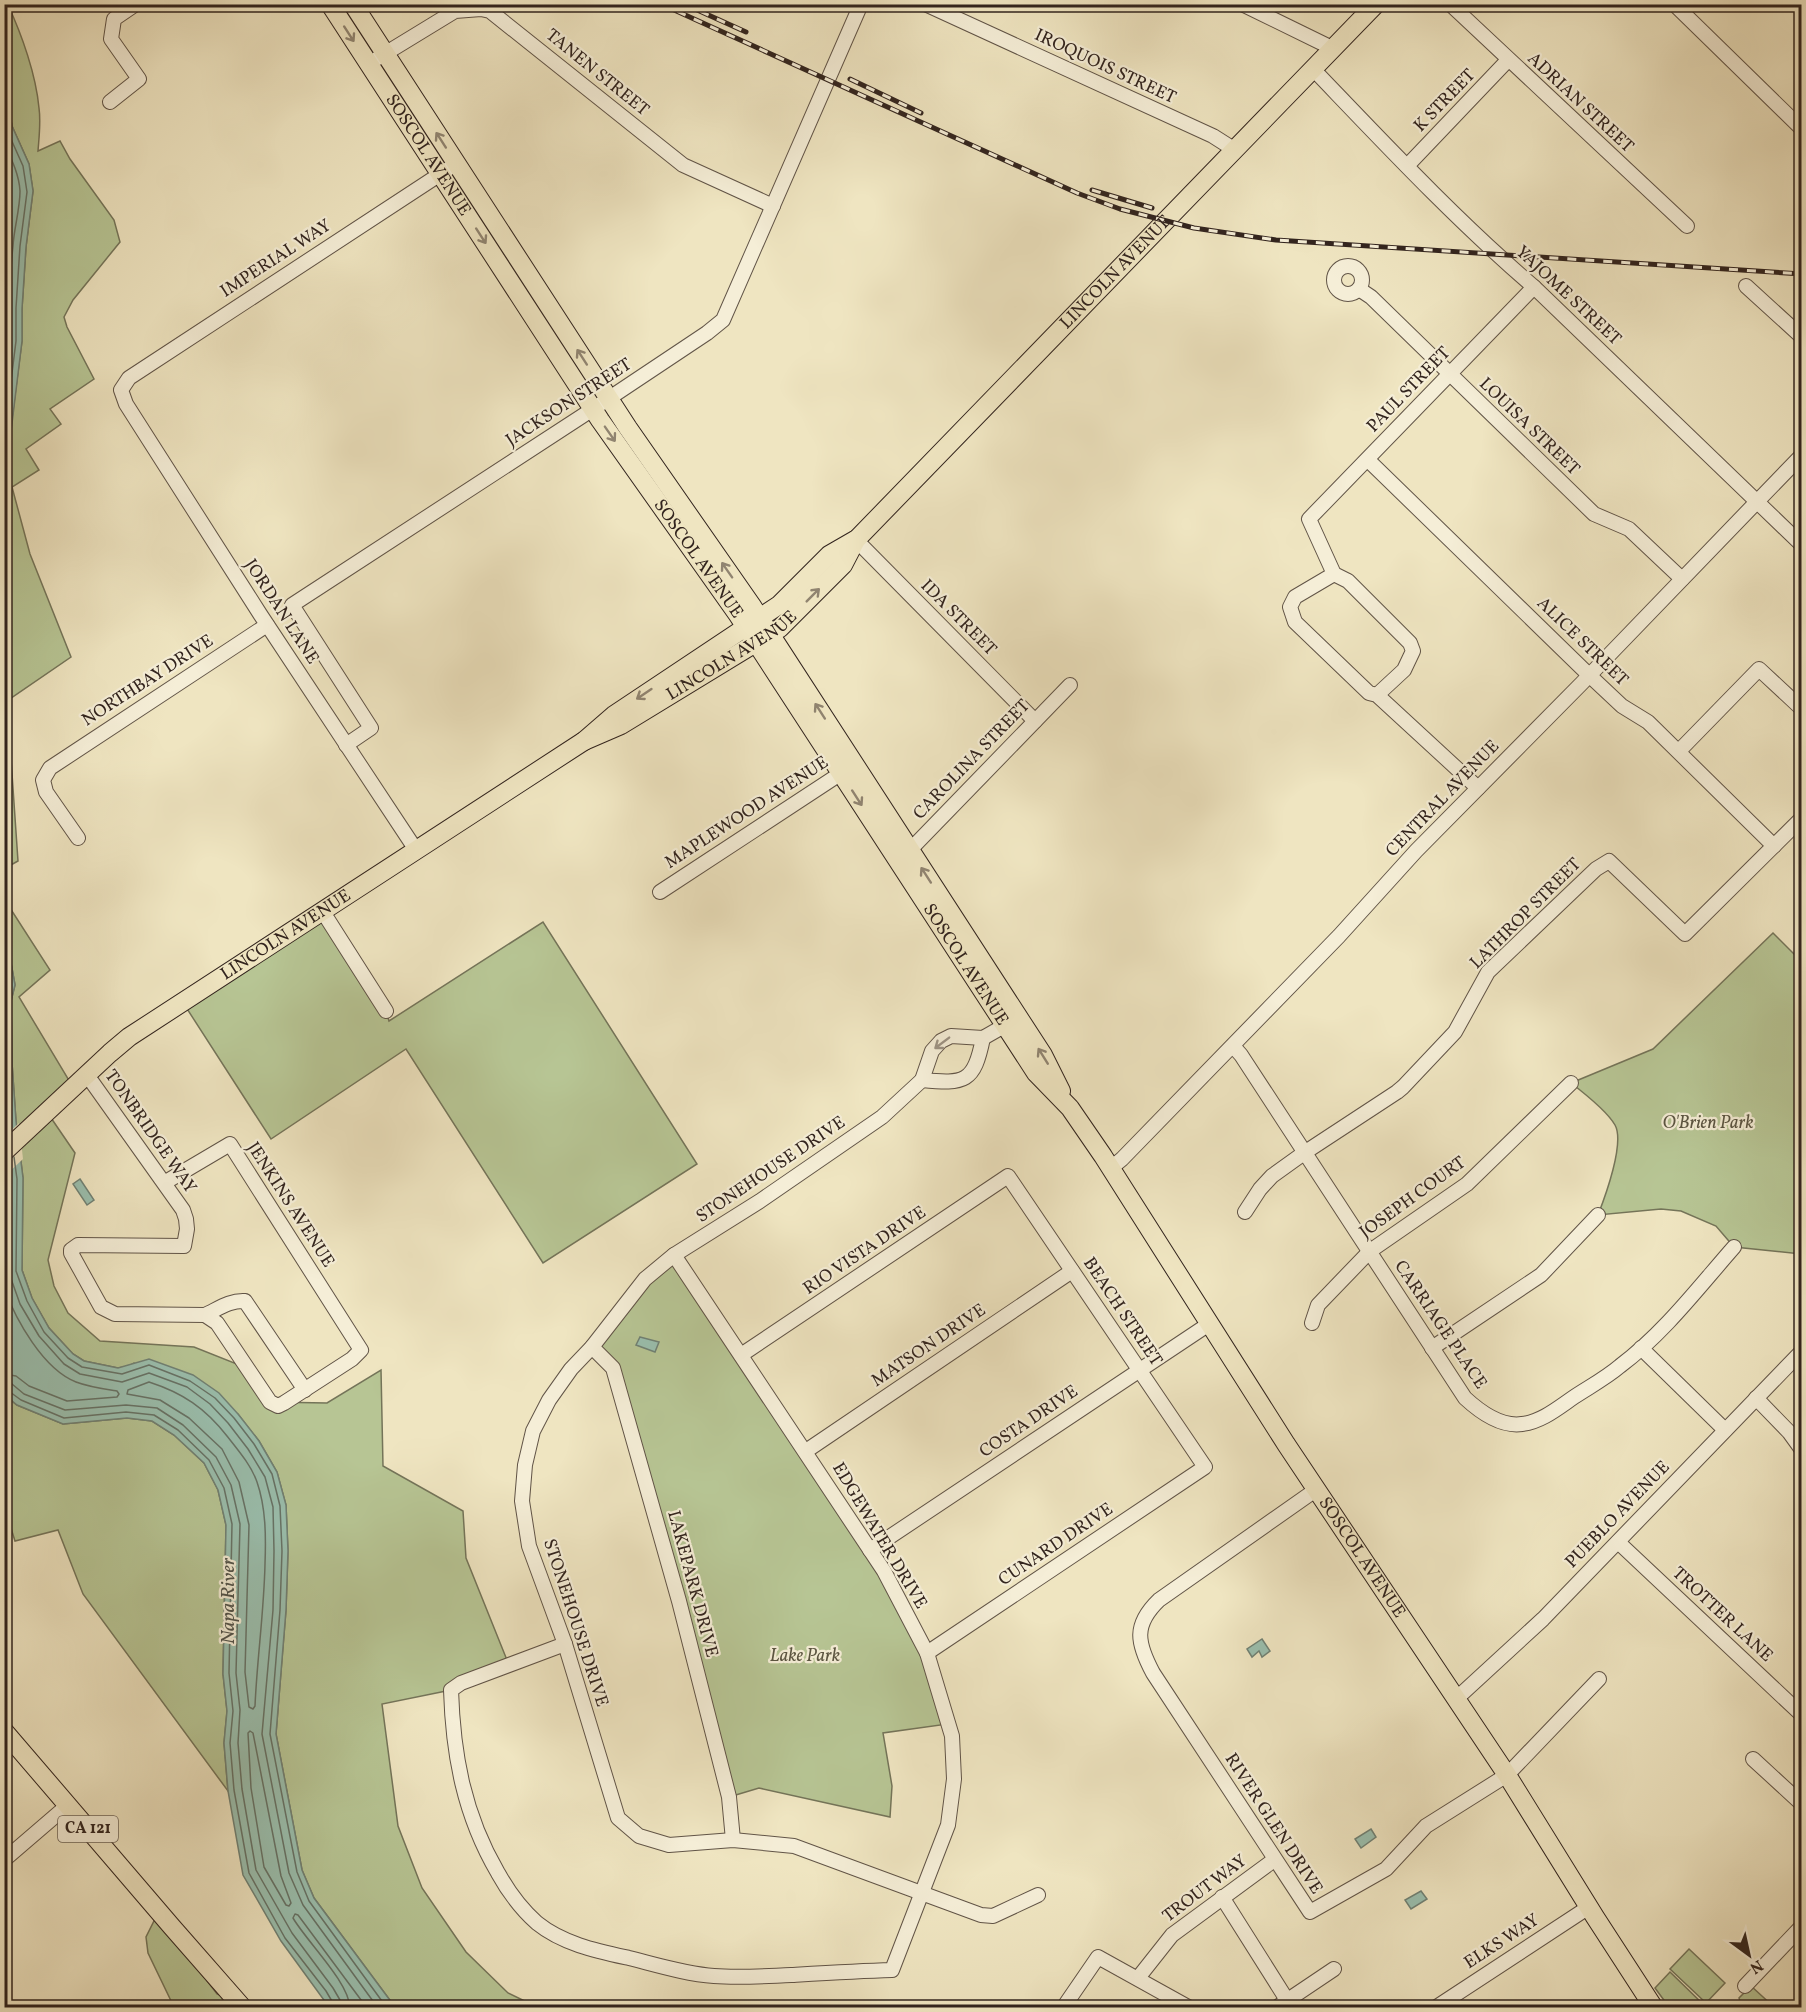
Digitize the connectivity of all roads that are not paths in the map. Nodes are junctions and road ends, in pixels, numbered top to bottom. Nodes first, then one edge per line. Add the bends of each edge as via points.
1 (136, 4) edge
2 (330, 4) edge
3 (353, 4) edge
4 (861, 4) edge
5 (925, 4) edge
6 (1242, 4) edge
7 (1377, 4) edge
8 (1450, 4) edge
9 (1674, 4) edge
10 (1334, 49) junction
11 (385, 54) junction
12 (1508, 60) junction
13 (369, 64) junction
14 (1314, 70) junction
15 (110, 102) dead end
16 (1802, 129) edge
17 (1235, 150) junction
18 (456, 164) junction
19 (1407, 166) junction
20 (440, 174) junction
21 (773, 206) junction
22 (1687, 226) dead end
23 (1746, 286) dead end
24 (1534, 287) junction
25 (1359, 289) dead end
26 (1802, 337) edge
27 (1449, 374) junction
28 (121, 390) joint
29 (609, 399) junction
30 (593, 409) junction
31 (1802, 455) edge
32 (1368, 460) junction
33 (1757, 501) junction
34 (856, 540) junction
35 (1802, 545) edge
36 (1335, 574) junction
37 (1682, 579) junction
38 (753, 623) junction
39 (267, 625) junction
40 (763, 639) junction
41 (1589, 675) junction
42 (1070, 685) dead end
43 (1377, 695) junction
44 (1802, 710) edge
45 (1035, 721) junction
46 (584, 741) junction
47 (346, 745) junction
48 (1678, 751) junction
49 (848, 769) junction
50 (1478, 788) junction
51 (1802, 819) edge
52 (78, 838) dead end
53 (1774, 846) junction
54 (416, 850) junction
55 (903, 854) junction
56 (660, 892) dead end
57 (323, 912) junction
58 (386, 1011) dead end
59 (1011, 1021) junction
60 (983, 1038) junction
61 (1233, 1046) junction
62 (87, 1075) junction
63 (922, 1080) junction
64 (1571, 1083) dead end
65 (4, 1152) edge
66 (1304, 1153) junction
67 (1111, 1168) junction
68 (1008, 1176) joint
69 (164, 1184) junction
70 (1245, 1212) dead end
71 (1598, 1215) dead end
72 (1734, 1247) dead end
73 (1370, 1251) junction
74 (674, 1255) junction
75 (1072, 1271) junction
76 (205, 1315) junction
77 (1312, 1323) dead end
78 (1209, 1324) junction
79 (592, 1347) junction
80 (1432, 1348) junction
81 (1641, 1348) junction
82 (1802, 1352) edge
83 (741, 1355) junction
84 (1140, 1370) junction
85 (305, 1390) junction
86 (1756, 1398) junction
87 (1725, 1430) junction
88 (1802, 1450) edge
89 (806, 1451) junction
90 (1205, 1467) joint
91 (1317, 1489) junction
92 (1618, 1542) junction
93 (870, 1550) junction
94 (566, 1644) junction
95 (927, 1653) junction
96 (1599, 1679) dead end
97 (1456, 1699) junction
98 (1802, 1715) edge
99 (4, 1731) edge
100 (1753, 1759) dead end
101 (1507, 1775) junction
102 (1802, 1804) edge
103 (68, 1805) junction
104 (733, 1840) junction
105 (4, 1860) edge
106 (1274, 1860) junction
107 (921, 1893) junction
108 (1038, 1895) dead end
109 (1222, 1897) junction
110 (1589, 1906) junction
111 (1802, 1926) edge
112 (1334, 1969) dead end
113 (1138, 1978) junction
114 (1745, 1986) dead end
115 (1281, 2004) edge
116 (243, 2007) edge
117 (1063, 2007) edge
118 (1190, 2007) edge
119 (1435, 2007) edge
120 (1654, 2007) edge

1 - 15 street via 114,19 111,39 139,79
2 -> 13 main road, SOSCOL AVENUE
3 - 11 main road, SOSCOL AVENUE
4 - 21 street, JACKSON STREET
5 - 17 street, IROQUOIS STREET via 1213,136
6 - 10 street
7 - 10 main road, LINCOLN AVENUE
8 - 12 street, ADRIAN STREET
9 - 16 street
10 - 14 main road, LINCOLN AVENUE
11 - 13 street, TANEN STREET
18 -> 11 main road, SOSCOL AVENUE
11 - 21 street, TANEN STREET via 455,11 490,11 683,165
12 - 19 street, K STREET
12 - 22 street, ADRIAN STREET
13 - 20 main road, SOSCOL AVENUE
14 - 17 main road, LINCOLN AVENUE
14 - 19 street, YAJOME STREET
17 - 34 main road, LINCOLN AVENUE
18 - 20 street, IMPERIAL WAY
29 -> 18 main road, SOSCOL AVENUE
19 - 24 street, YAJOME STREET
20 - 28 street, IMPERIAL WAY via 129,378
20 -> 30 main road, SOSCOL AVENUE
21 - 29 street, JACKSON STREET via 723,320
23 - 26 street
24 - 27 street, PAUL STREET
24 - 33 street, YAJOME STREET
25 - 27 street, LOUISA STREET
27 - 32 street, PAUL STREET
27 - 37 street, LOUISA STREET via 1594,514 1629,529
28 - 39 street, JORDAN LANE
29 - 30 street, JACKSON STREET
38 -> 29 main road, SOSCOL AVENUE
30 -> 38 main road, SOSCOL AVENUE
30 - 47 street, JACKSON STREET via 292,605 371,728
31 - 33 street, CENTRAL AVENUE
32 - 36 street, PAUL STREET via 1309,519
32 - 41 street, ALICE STREET
33 - 35 street, YAJOME STREET
33 - 37 street, CENTRAL AVENUE
34 - 38 main road, LINCOLN AVENUE via 829,555 784,600
40 -> 34 main road, LINCOLN AVENUE via 780,628 843,565
34 - 45 street, IDA STREET
36 - 43 street via 1348,581 1410,643 1413,651 1404,670
36 - 43 street via 1295,597 1290,607 1295,622 1369,693
37 - 41 street, CENTRAL AVENUE
38 - 40 main road, SOSCOL AVENUE
38 -> 46 main road, LINCOLN AVENUE via 614,715
39 - 47 street, JORDAN LANE
39 - 52 street, NORTHBAY DRIVE via 50,768 43,780 46,792
40 - 46 main road, LINCOLN AVENUE via 621,725
40 - 49 main road, SOSCOL AVENUE
41 - 48 street, ALICE STREET
41 - 50 street, CENTRAL AVENUE
42 - 45 street, CAROLINA STREET
43 - 50 street
44 - 48 street via 1758,669
45 - 55 street, CAROLINA STREET
46 - 54 main road, LINCOLN AVENUE
47 - 54 street, JORDAN LANE
48 - 53 street, ALICE STREET
49 - 55 main road, SOSCOL AVENUE
49 - 56 street, MAPLEWOOD AVENUE
50 - 61 street, CENTRAL AVENUE
51 - 53 street, LATHROP STREET
53 - 66 street, LATHROP STREET via 1684,934 1609,861 1596,869 1488,972 1455,1032 1403,1087
54 - 57 main road, LINCOLN AVENUE
55 - 59 main road, SOSCOL AVENUE
57 - 58 street
57 - 62 main road, LINCOLN AVENUE via 149,1023
59 - 60 street
59 - 67 main road, SOSCOL AVENUE via 1036,1073 1070,1108
60 -> 63 street, STONEHOUSE DRIVE via 946,1037 932,1052
60 - 63 street via 978,1060 963,1080
61 - 66 street, CARRIAGE PLACE
61 - 67 street, CENTRAL AVENUE
62 - 65 main road, LINCOLN AVENUE
62 - 69 street, TONBRIDGE WAY
63 - 74 street, STONEHOUSE DRIVE via 882,1117 844,1144
64 - 73 street, JOSEPH COURT via 1467,1184
66 - 70 street via 1272,1176
66 - 73 street, CARRIAGE PLACE
67 - 78 main road, SOSCOL AVENUE
68 - 75 street, BEACH STREET
68 - 83 street, RIO VISTA DRIVE
69 - 76 street, TONBRIDGE WAY via 186,1219 184,1246 78,1245 71,1253 107,1311
69 - 85 street, JENKINS AVENUE via 230,1144 362,1350
71 - 80 street via 1541,1275
72 - 81 street, CARRIAGE PLACE via 1684,1306
73 - 77 street, JOSEPH COURT via 1318,1305
73 - 80 street, CARRIAGE PLACE
74 - 79 street, STONEHOUSE DRIVE via 645,1279
74 - 83 street, EDGEWATER DRIVE
75 - 84 street, BEACH STREET
75 - 89 street, MATSON DRIVE
76 - 85 street via 218,1323 270,1402 278,1406
76 - 85 street via 228,1303 245,1301
78 - 84 street, COSTA DRIVE
78 - 91 main road, SOSCOL AVENUE
79 - 94 street, STONEHOUSE DRIVE via 549,1400 533,1431 525,1465 522,1501 529,1546
79 - 104 street, LAKEPARK DRIVE via 613,1368 679,1600 726,1786
80 - 81 street, CARRIAGE PLACE via 1476,1408 1520,1425 1547,1415
81 - 87 street
82 - 86 street, PUEBLO AVENUE
83 - 89 street, EDGEWATER DRIVE
84 - 90 street, BEACH STREET
84 - 93 street, COSTA DRIVE
86 - 87 street, PUEBLO AVENUE
86 - 88 street
87 - 92 street, PUEBLO AVENUE
89 - 93 street, EDGEWATER DRIVE
90 - 95 street, CUNARD DRIVE
91 - 97 main road, SOSCOL AVENUE
91 - 106 street, RIVER GLEN DRIVE via 1159,1600 1147,1611 1139,1630 1142,1652 1153,1673
92 - 97 street, PUEBLO AVENUE
92 - 98 street, TROTTER LANE
93 - 95 street, EDGEWATER DRIVE
94 - 104 street, STONEHOUSE DRIVE via 618,1818 639,1836 669,1845
94 - 107 street, EDGEWATER DRIVE via 451,1690 460,1776 472,1822 493,1864 522,1909 537,1923 593,1950 712,1976 892,1970
95 - 107 street, EDGEWATER DRIVE via 952,1736 954,1779 948,1825
96 - 101 street, RIVER GLEN DRIVE
97 - 101 main road, SOSCOL AVENUE
99 - 103 main road, CA 121
100 - 102 street
101 - 106 street, RIVER GLEN DRIVE via 1426,1826 1386,1869 1310,1912
101 - 110 main road, SOSCOL AVENUE
103 - 105 street
103 - 116 main road, CA 121
104 - 107 street, STONEHOUSE DRIVE via 794,1846
106 - 109 street, TROUT WAY
107 - 108 street, STONEHOUSE DRIVE via 993,1916
109 - 113 street, TROUT WAY via 1172,1935
109 - 115 street
110 - 119 street, ELKS WAY
110 - 120 main road, SOSCOL AVENUE
111 - 114 street
112 - 115 street
113 - 117 street via 1098,1957
113 - 118 street

